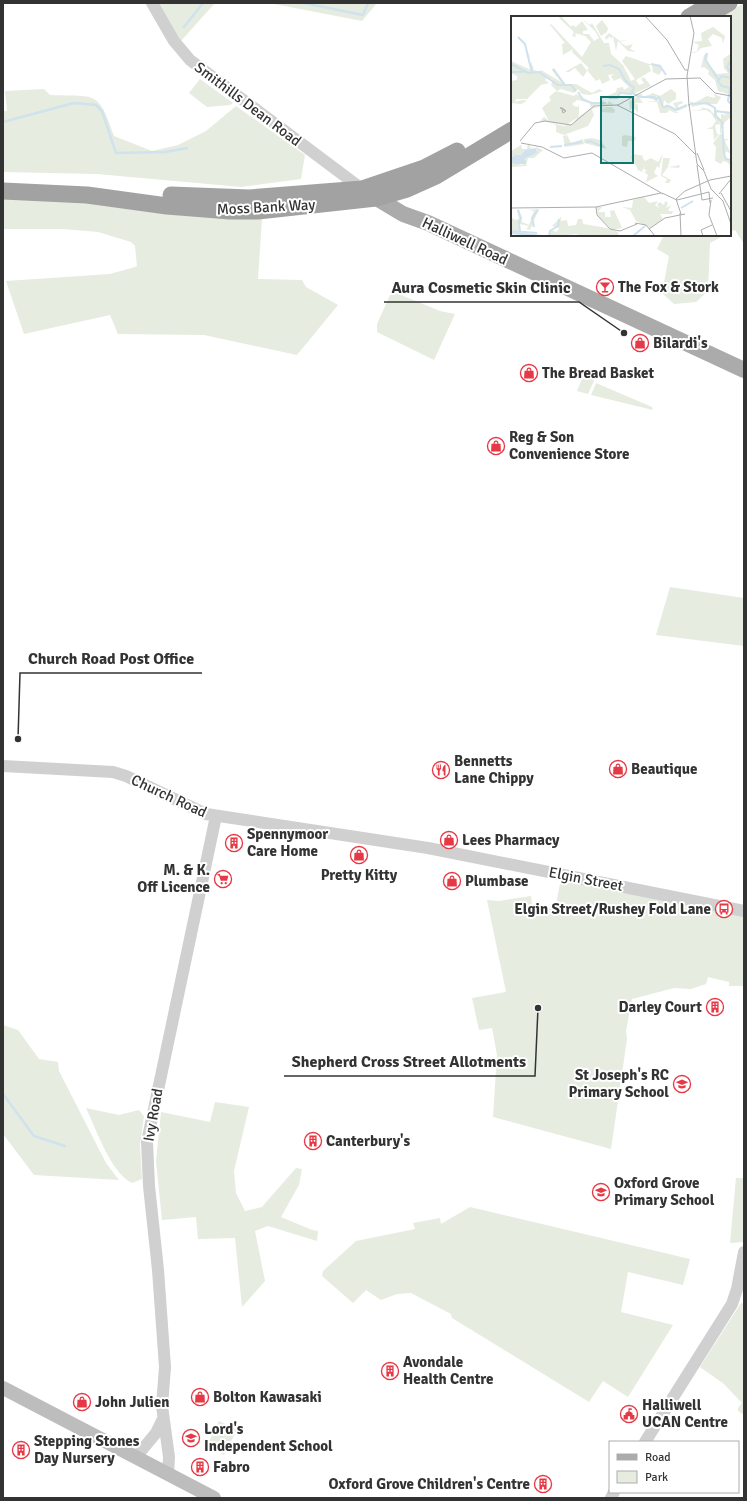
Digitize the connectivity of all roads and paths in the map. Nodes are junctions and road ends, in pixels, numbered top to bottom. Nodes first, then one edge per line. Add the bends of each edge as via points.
1 (152, 3) edge
2 (713, 3) edge
3 (729, 3) edge
4 (691, 16) edge
5 (707, 16) edge
6 (511, 120) edge
7 (511, 131) edge
8 (3, 183) edge
9 (362, 189) junction
10 (3, 191) edge
11 (392, 194) junction
12 (376, 198) junction
13 (428, 223) junction
14 (744, 370) edge
15 (3, 766) edge
16 (216, 816) junction
17 (428, 848) joint
18 (744, 911) edge
19 (744, 1252) edge
20 (3, 1388) edge
21 (163, 1419) junction
22 (647, 1441) edge
23 (136, 1457) junction
24 (168, 1474) junction
25 (214, 1498) edge

1 - 9 street, Smithills Dean Road via 174,41 190,60
2 - 4 highway
3 - 5 highway
6 - 9 highway, Moss Bank Way via 424,168
7 - 11 highway, Moss Bank Way via 436,176
8 - 9 highway, Moss Bank Way via 72,185 220,198
9 - 11 main road
9 - 12 main road, Halliwell Road
10 - 12 highway, Moss Bank Way via 86,195 230,211 279,209
11 - 12 highway, Moss Bank Way
11 - 13 main road via 406,202
12 - 13 main road, Halliwell Road via 403,214
13 - 14 main road, Halliwell Road
15 - 16 street, Church Road via 113,772 201,813
16 - 17 street, Church Road
16 - 21 street, Ivy Road via 147,1142 165,1367
17 - 18 street, Elgin Street
19 - 22 street via 732,1304
20 - 23 main road
21 - 23 street via 156,1433
21 - 24 street, Ivy Road via 169,1457
23 - 24 main road
24 - 25 main road

